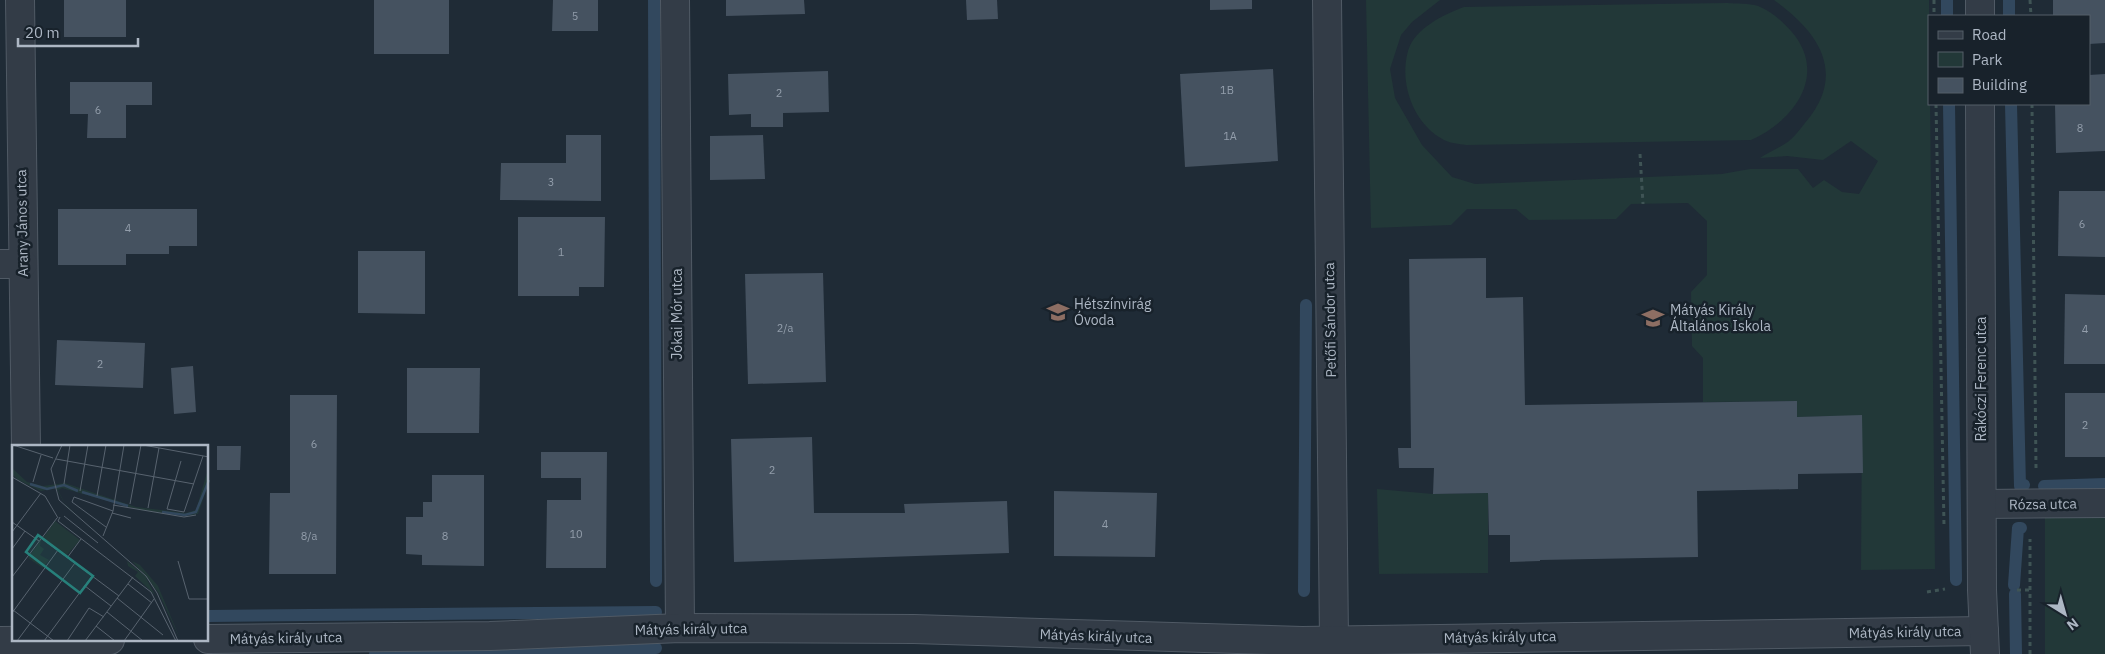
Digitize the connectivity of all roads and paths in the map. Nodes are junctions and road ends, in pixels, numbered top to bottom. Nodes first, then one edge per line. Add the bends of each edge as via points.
1 (20, 0) edge
2 (675, 0) edge
3 (1327, 0) edge
4 (1934, 0) edge
5 (1980, 0) edge
6 (2030, 0) edge
7 (1934, 15) edge
8 (1980, 15) edge
9 (2031, 15) edge
10 (1936, 105) edge
11 (1980, 105) edge
12 (2032, 105) edge
13 (1640, 154) dead end
14 (1643, 204) dead end
15 (11, 264) edge
16 (26, 445) edge
17 (2036, 474) dead end
18 (2105, 503) edge
19 (1982, 504) junction
20 (1944, 531) dead end
21 (2030, 536) dead end
22 (1945, 581) dead end
23 (1927, 592) dead end
24 (680, 628) junction
25 (209, 639) edge
26 (1334, 640) junction
27 (968, 643) edge
28 (1984, 643) edge
29 (2030, 654) edge

1 - 15 street, Arany János utca
2 - 24 street, Jókai Mór utca
3 - 26 street, Petőfi Sándor utca
4 - 7 path
5 - 8 street
6 - 9 path
10 - 20 path
11 - 19 street, Rákóczi Ferenc utca
12 - 17 path
13 - 14 path
15 - 16 street, Arany János utca
18 - 19 street, Rózsa utca
19 - 28 street, Rákóczi Ferenc utca
21 - 29 path
22 - 23 path via 1945,591
24 - 25 street, Mátyás király utca via 490,636
24 - 27 street, Mátyás király utca via 914,629
26 - 27 street, Mátyás király utca
26 - 28 street, Mátyás király utca

